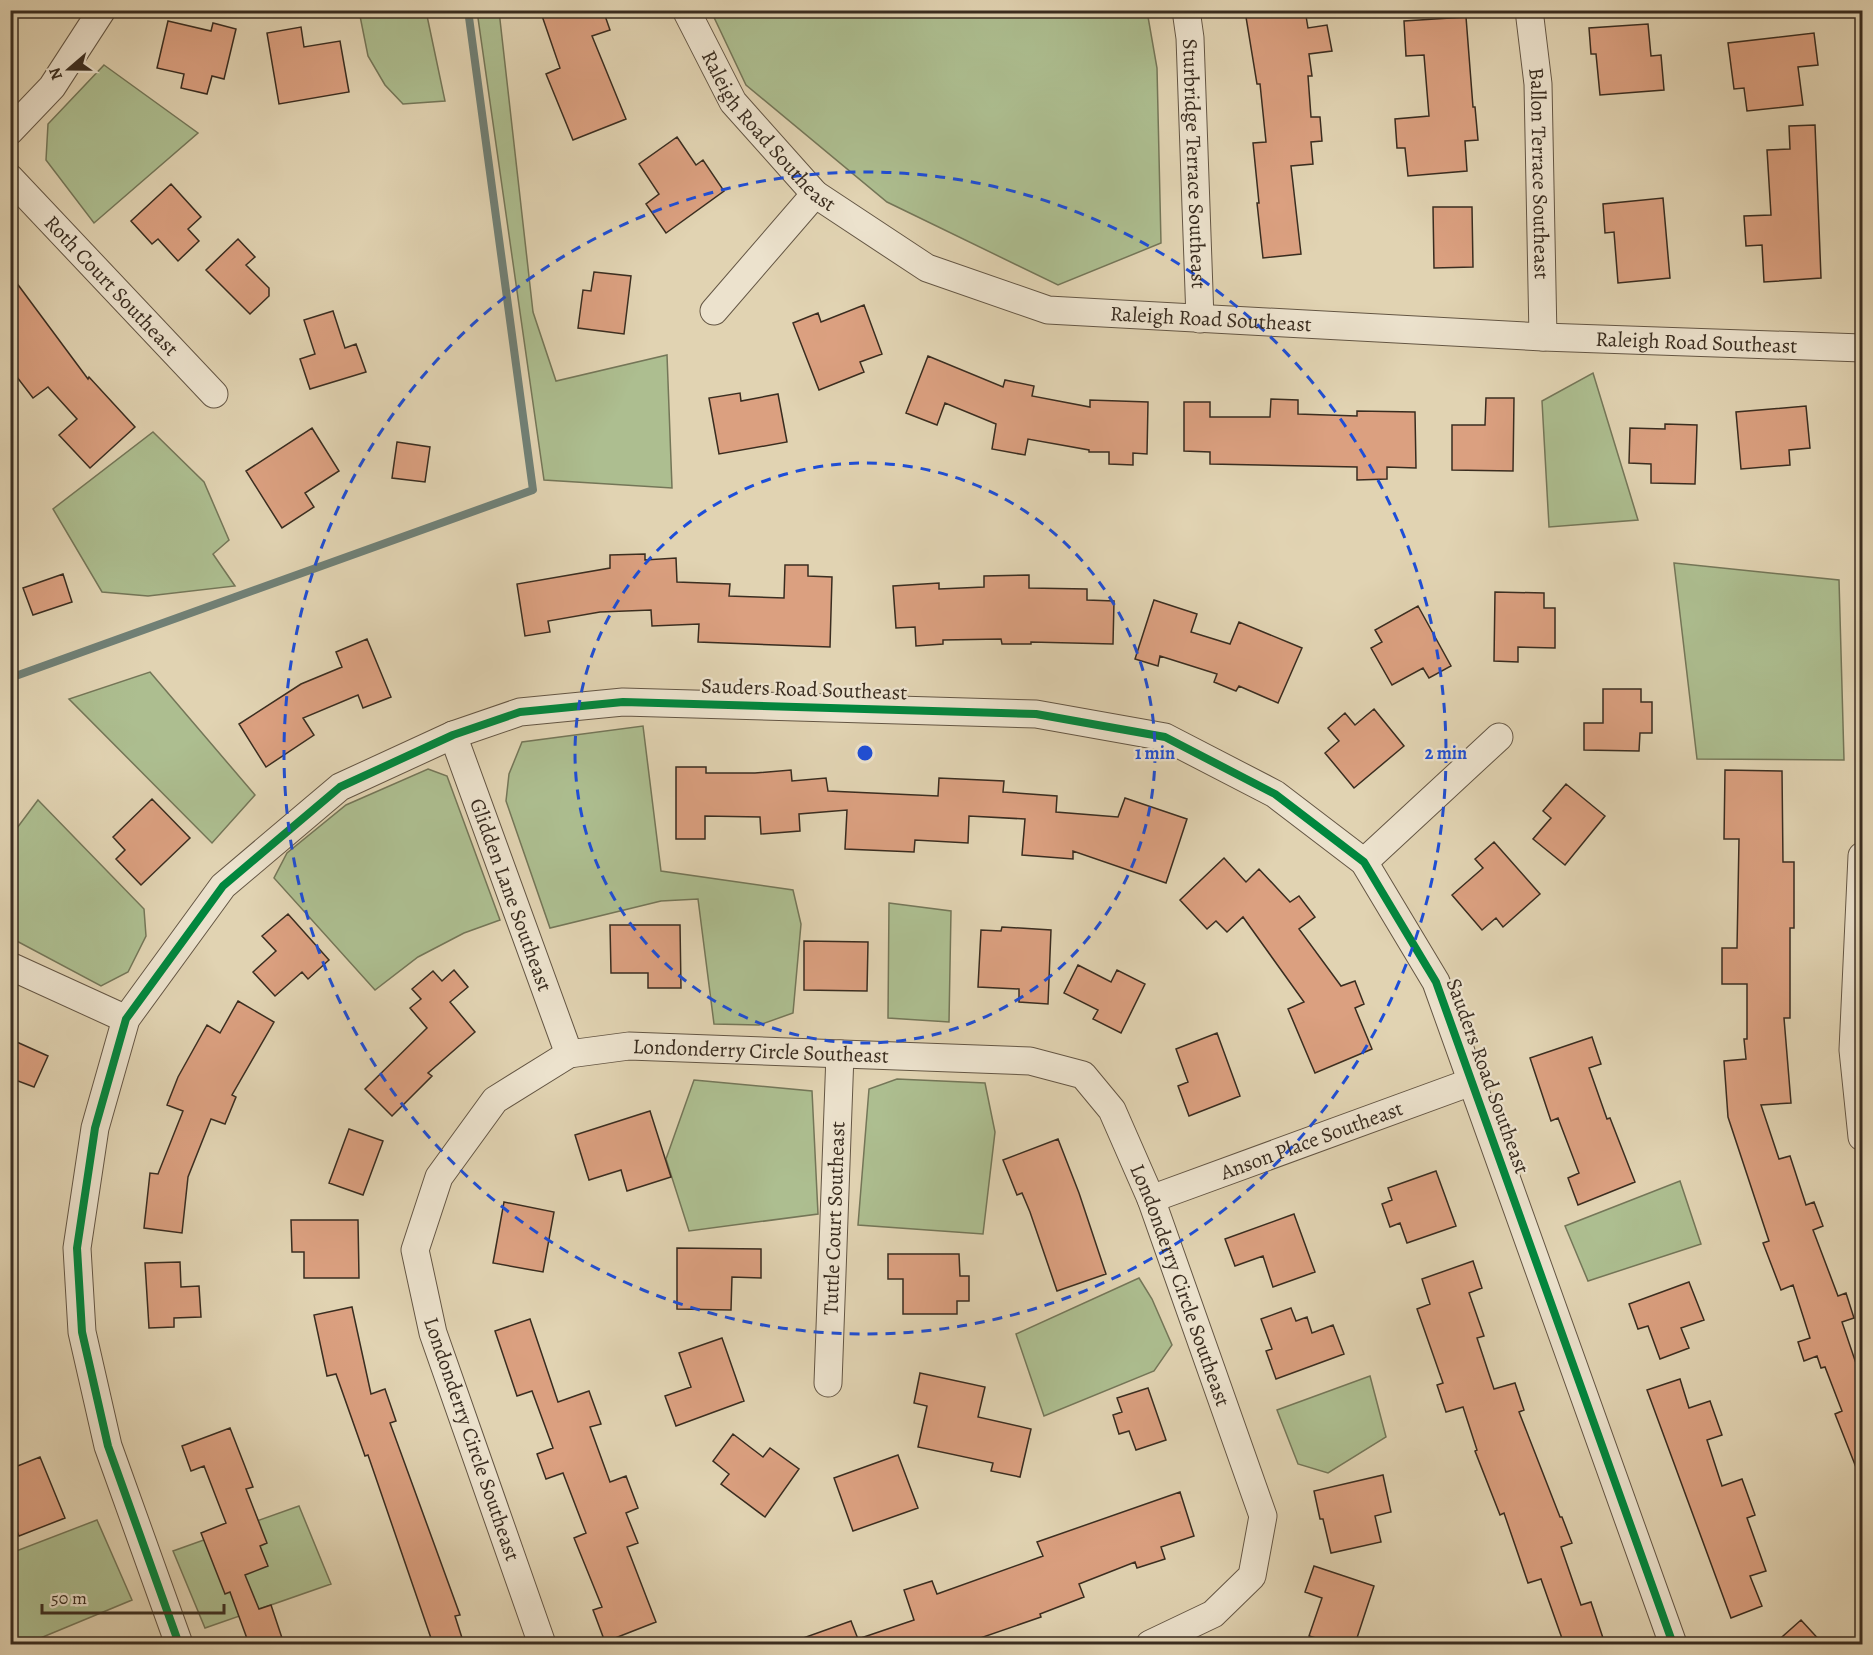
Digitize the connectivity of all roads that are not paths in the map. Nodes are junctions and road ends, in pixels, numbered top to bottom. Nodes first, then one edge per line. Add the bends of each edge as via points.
1 (102, 10) edge
2 (686, 10) edge
3 (1186, 10) edge
4 (1529, 10) edge
5 (10, 131) edge
6 (10, 178) edge
7 (815, 194) junction
8 (714, 311) dead end
9 (1200, 319) junction
10 (1543, 337) junction
11 (1863, 348) edge
12 (214, 394) dead end
13 (453, 735) junction
14 (1498, 736) dead end
15 (1863, 856) edge
16 (1364, 862) junction
17 (10, 966) edge
18 (126, 1019) junction
19 (569, 1054) junction
20 (840, 1054) junction
21 (1471, 1082) junction
22 (1863, 1137) edge
23 (1151, 1199) junction
24 (828, 1383) dead end
25 (179, 1644) edge
26 (542, 1644) edge
27 (1150, 1644) edge
28 (1673, 1644) edge

1 - 5 street via 52,87
2 - 7 street, Raleigh Road Southeast via 733,102
3 - 9 street, Sturbridge Terrace Southeast
4 - 10 street, Ballon Terrace Southeast via 1538,84
6 - 12 street, Roth Court Southeast
7 - 8 street
7 - 9 street, Raleigh Road Southeast via 927,268 1048,310
9 - 10 street, Raleigh Road Southeast
10 - 11 street, Raleigh Road Southeast
13 - 16 street, Sauders Road Southeast via 520,712 623,702 1036,714 1165,737 1275,794
13 - 18 street, Sauders Road Southeast via 340,786 223,886
13 - 19 street, Glidden Lane Southeast
14 - 16 street
15 - 22 street via 1852,1050
16 - 21 street, Sauders Road Southeast via 1436,982
17 - 18 street
18 - 25 street, Sauders Road Southeast via 95,1128 77,1248 82,1332 108,1446
19 - 20 street, Londonderry Circle Southeast via 629,1046
19 - 26 street, Londonderry Circle Southeast via 495,1100 439,1177 415,1250 433,1333
20 - 23 street, Londonderry Circle Southeast via 1030,1060 1083,1075 1112,1110
20 - 24 street, Tuttle Court Southeast
21 - 23 street, Anson Place Southeast
21 - 28 street, Sauders Road Southeast
23 - 27 street, Londonderry Circle Southeast via 1263,1516 1252,1576 1213,1614

